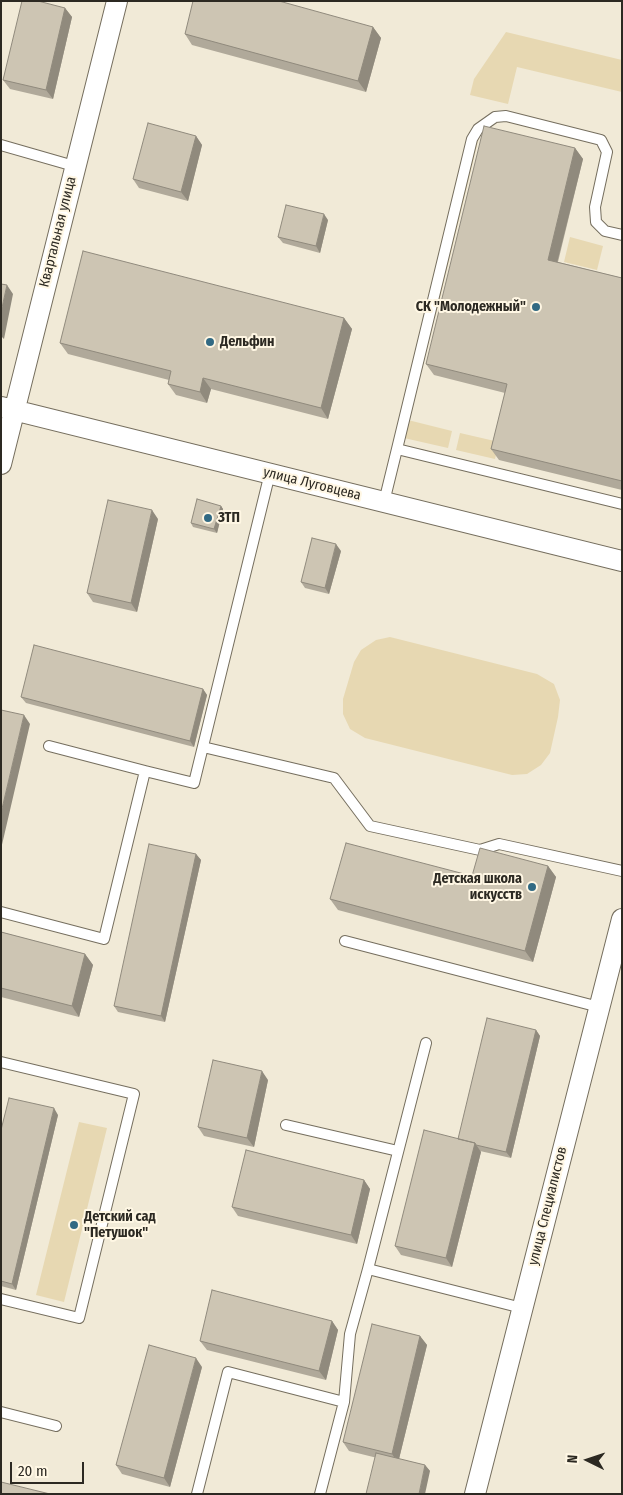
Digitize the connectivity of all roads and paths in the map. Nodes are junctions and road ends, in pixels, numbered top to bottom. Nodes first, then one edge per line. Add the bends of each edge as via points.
1 (116, 1) edge
2 (1, 145) edge
3 (74, 166) junction
4 (622, 235) edge
5 (8, 409) edge
6 (397, 449) junction
7 (1, 464) edge
8 (270, 473) junction
9 (384, 502) junction
10 (622, 504) edge
11 (622, 561) edge
12 (49, 746) dead end
13 (203, 747) junction
14 (145, 771) junction
15 (622, 871) edge
16 (1, 912) edge
17 (622, 919) edge
18 (345, 941) dead end
19 (599, 1007) junction
20 (426, 1043) dead end
21 (1, 1062) edge
22 (286, 1125) dead end
23 (398, 1151) junction
24 (368, 1269) junction
25 (1, 1299) edge
26 (522, 1308) junction
27 (344, 1402) junction
28 (1, 1412) edge
29 (56, 1426) dead end
30 (197, 1494) edge
31 (320, 1494) edge
32 (475, 1494) edge

1 - 3 street, Квартальная улица
2 - 3 lane
3 - 5 street, Квартальная улица
4 - 6 lane via 605,231 596,222 595,208 608,152 601,140 506,116 495,117 478,129 472,139
5 - 7 street, Квартальная улица
5 - 8 street, улица Луговцева
6 - 9 lane
6 - 10 lane
8 - 9 street, улица Луговцева
8 - 13 lane
9 - 11 street, улица Луговцева
12 - 14 lane
13 - 14 lane via 194,783
13 - 15 lane via 334,778 370,826 480,850 499,844
14 - 16 lane via 104,939
17 - 19 street, улица Специалистов
18 - 19 lane
19 - 26 street, улица Специалистов
20 - 23 lane
21 - 25 lane via 134,1094 79,1318
22 - 23 lane
23 - 24 lane
24 - 26 lane
24 - 27 lane via 350,1334
26 - 32 street, улица Специалистов
27 - 30 lane via 228,1372
27 - 31 lane
28 - 29 lane

